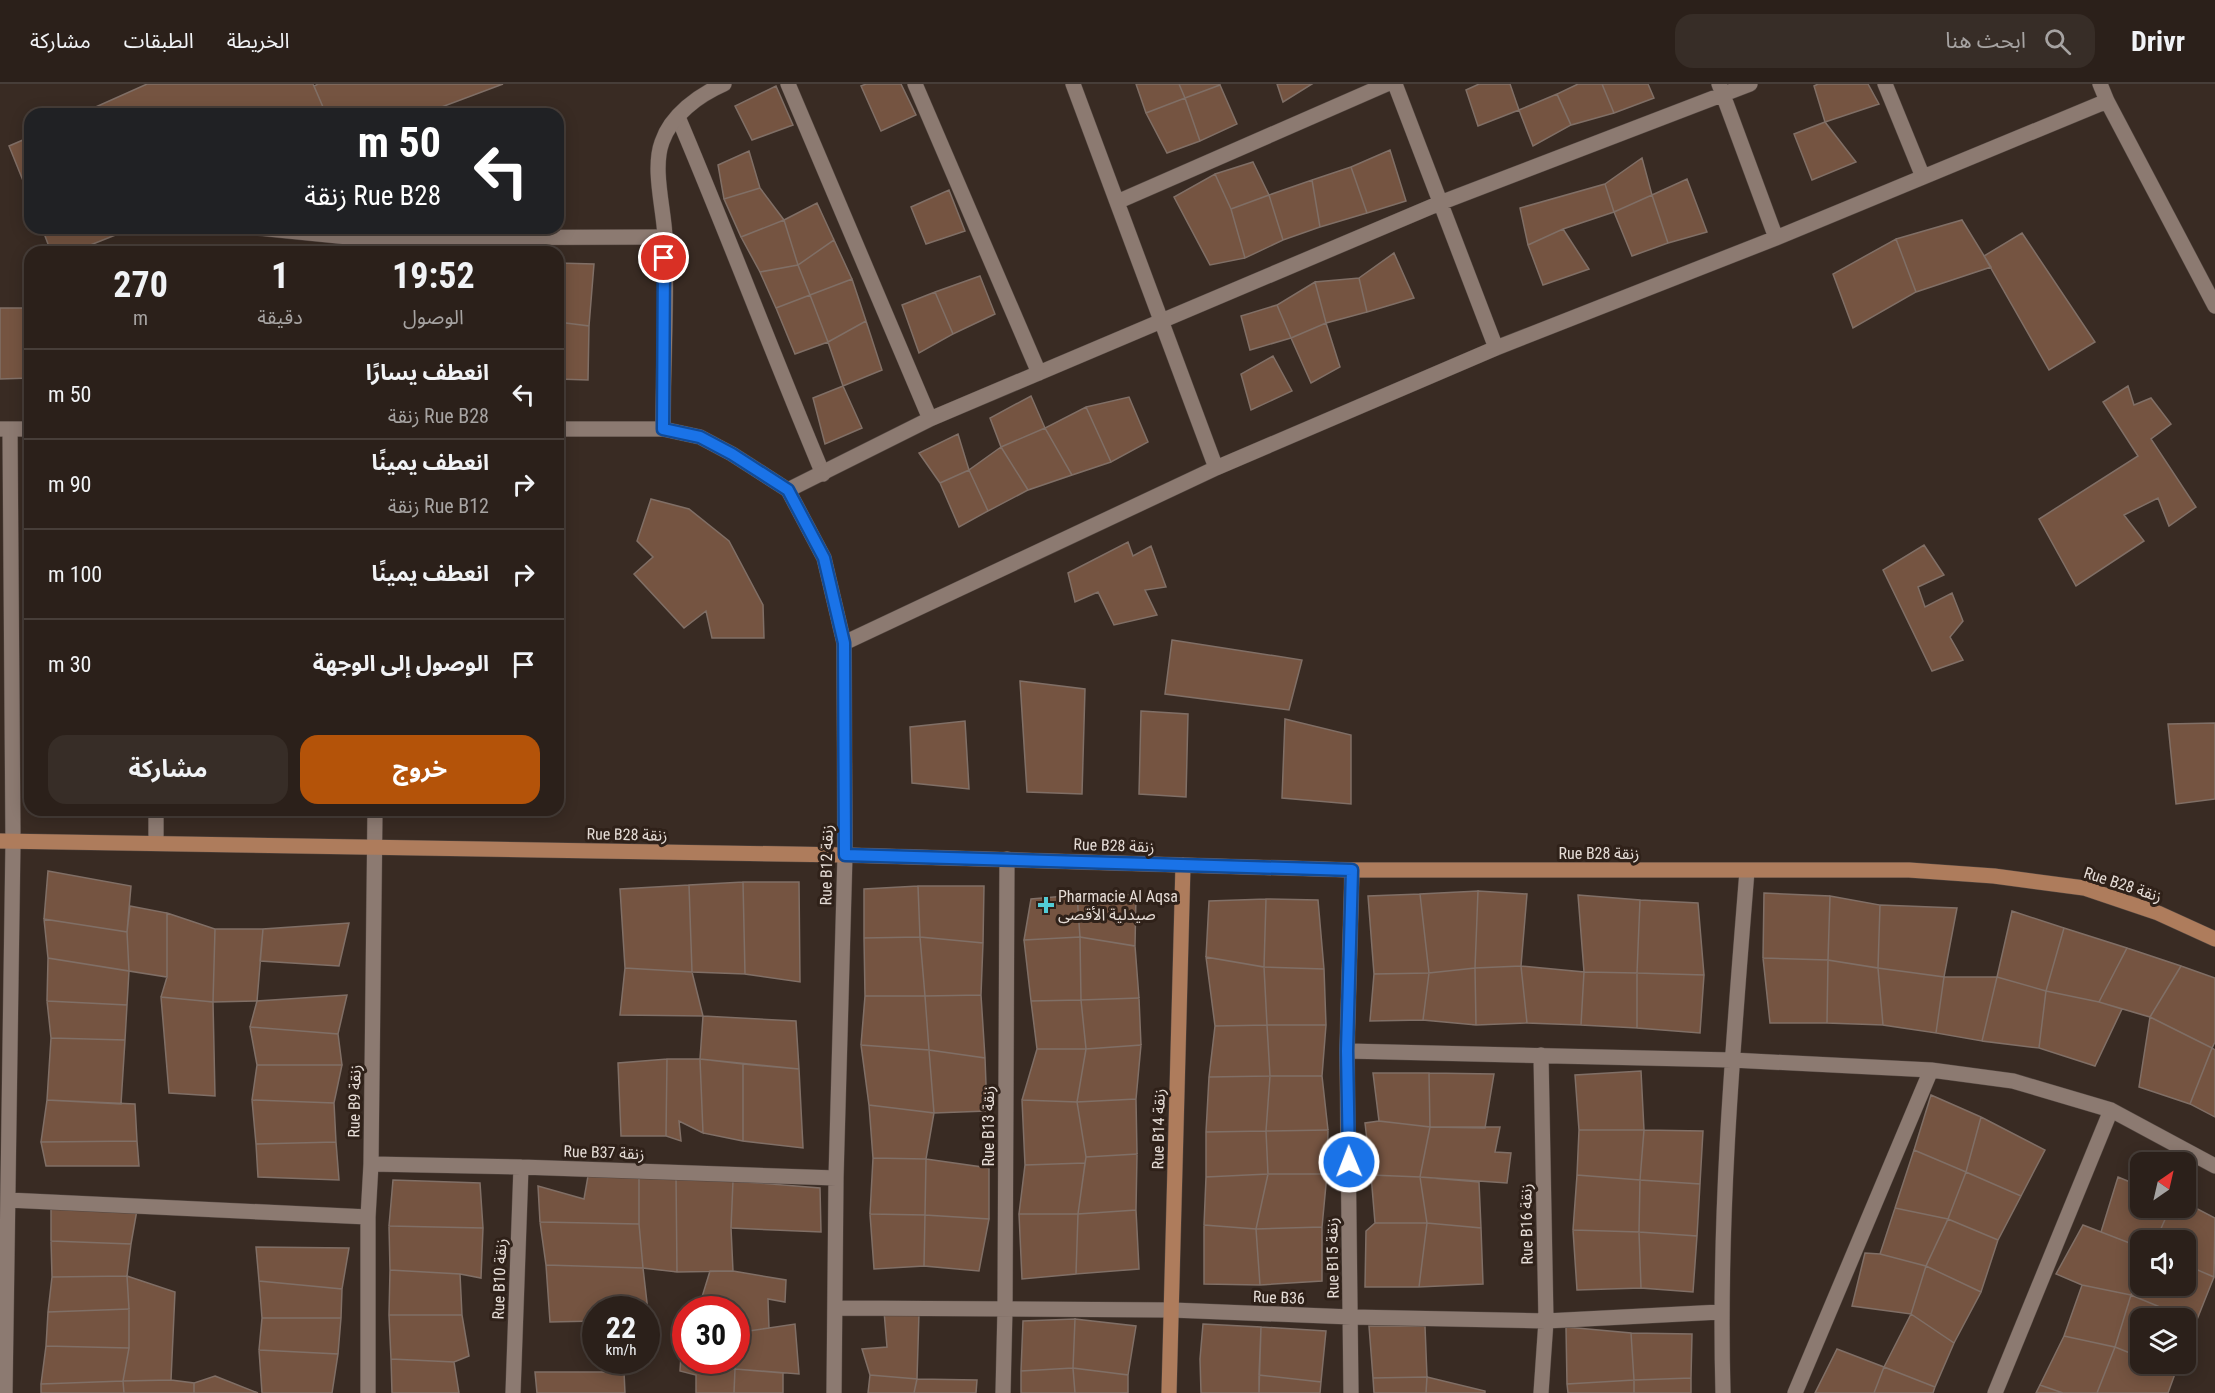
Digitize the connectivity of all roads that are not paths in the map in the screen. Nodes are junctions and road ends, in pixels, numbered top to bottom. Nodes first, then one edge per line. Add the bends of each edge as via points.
1 (724, 84) edge
2 (788, 84) edge
3 (915, 84) edge
4 (1073, 84) edge
5 (1387, 84) edge
6 (1395, 84) edge
7 (1750, 84) edge
8 (1885, 84) edge
9 (2100, 84) edge
10 (1721, 90) edge
11 (2107, 101) junction
12 (678, 117) junction
13 (1923, 177) junction
14 (1117, 202) junction
15 (1440, 202) junction
16 (293, 234) edge
17 (665, 237) junction
18 (1776, 238) junction
19 (357, 245) edge
20 (2215, 306) edge
21 (1161, 322) junction
22 (1496, 348) junction
23 (1039, 373) junction
24 (930, 419) junction
25 (5, 429) edge
26 (24, 429) edge
27 (564, 429) edge
28 (663, 429) junction
29 (1216, 468) junction
30 (823, 474) junction
31 (788, 490) junction
32 (844, 643) junction
33 (156, 816) edge
34 (375, 816) edge
35 (7, 842) edge
36 (156, 842) junction
37 (375, 848) junction
38 (845, 855) junction
39 (1007, 859) junction
40 (1183, 865) junction
41 (1352, 870) junction
42 (1747, 871) junction
43 (2215, 939) edge
44 (1347, 1051) junction
45 (1541, 1055) junction
46 (1732, 1060) junction
47 (1931, 1070) junction
48 (2111, 1110) junction
49 (371, 1164) junction
50 (2215, 1166) edge
51 (521, 1167) junction
52 (836, 1178) junction
53 (8, 1200) junction
54 (368, 1217) junction
55 (4, 1235) edge
56 (836, 1308) junction
57 (1005, 1309) junction
58 (1172, 1310) junction
59 (1720, 1312) junction
60 (1351, 1317) junction
61 (1546, 1321) junction
62 (5, 1393) edge
63 (368, 1393) edge
64 (513, 1393) edge
65 (834, 1393) edge
66 (1003, 1393) edge
67 (1169, 1393) edge
68 (1351, 1393) edge
69 (1541, 1393) edge
70 (1722, 1393) edge
71 (1795, 1393) edge
72 (1995, 1393) edge

1 - 12 street
2 - 24 street
3 - 23 street
4 - 14 street
5 - 14 street
6 - 15 street
7 - 10 street
8 - 13 street
9 - 11 street
10 - 15 street
10 - 18 street
11 - 13 street
11 - 20 street
12 - 17 street via 662,143 658,166
12 - 30 street
13 - 18 street
14 - 21 street
15 - 21 street
15 - 22 street
16 - 19 street
17 - 19 street
17 - 28 street
18 - 22 street
21 - 23 street
21 - 29 street
22 - 29 street
23 - 24 street
24 - 30 street
25 - 26 street
25 - 35 street
27 - 28 street, Rue B12 زنقة
28 - 31 street, Rue B12 زنقة via 700,437
29 - 32 street
30 - 31 street
31 - 32 street, Rue B12 زنقة via 824,558
32 - 38 street, Rue B12 زنقة
33 - 36 street
34 - 37 street, Rue B9 زنقة
35 - 36 street, Rue B28 زنقة
35 - 53 street
36 - 37 street, Rue B28 زنقة
37 - 38 street, Rue B28 زنقة
37 - 49 street, Rue B9 زنقة
38 - 39 street, Rue B28 زنقة
38 - 52 street, Rue B12 زنقة
39 - 40 street, Rue B28 زنقة
39 - 57 street, Rue B13 زنقة
40 - 41 street, Rue B28 زنقة
40 - 58 street, Rue B14 زنقة
41 - 42 street, Rue B28 زنقة
41 - 44 street, Rue B15 زنقة
42 - 43 street, Rue B28 زنقة via 1909,870 2085,888 2158,913
42 - 46 street
44 - 45 street
44 - 60 street, Rue B15 زنقة
45 - 46 street
45 - 61 street, Rue B16 زنقة
46 - 47 street
46 - 59 street
47 - 48 street via 2013,1081
47 - 71 street
48 - 50 street
48 - 72 street
49 - 51 street, Rue B37 زنقة
49 - 54 street, Rue B9 زنقة
51 - 52 street, Rue B37 زنقة
51 - 64 street, Rue B10 زنقة
52 - 56 street, Rue B12 زنقة
53 - 54 street
53 - 55 street
54 - 63 street, Rue B9 زنقة
55 - 62 street
56 - 57 street, Rue B36
56 - 65 street, Rue B12 زنقة
57 - 58 street, Rue B36
57 - 66 street, Rue B13 زنقة
58 - 60 street, Rue B36
58 - 67 street, Rue B14 زنقة
59 - 61 street, Rue B36
59 - 70 street
60 - 61 street, Rue B36
60 - 68 street, Rue B15 زنقة
61 - 69 street, Rue B16 زنقة

